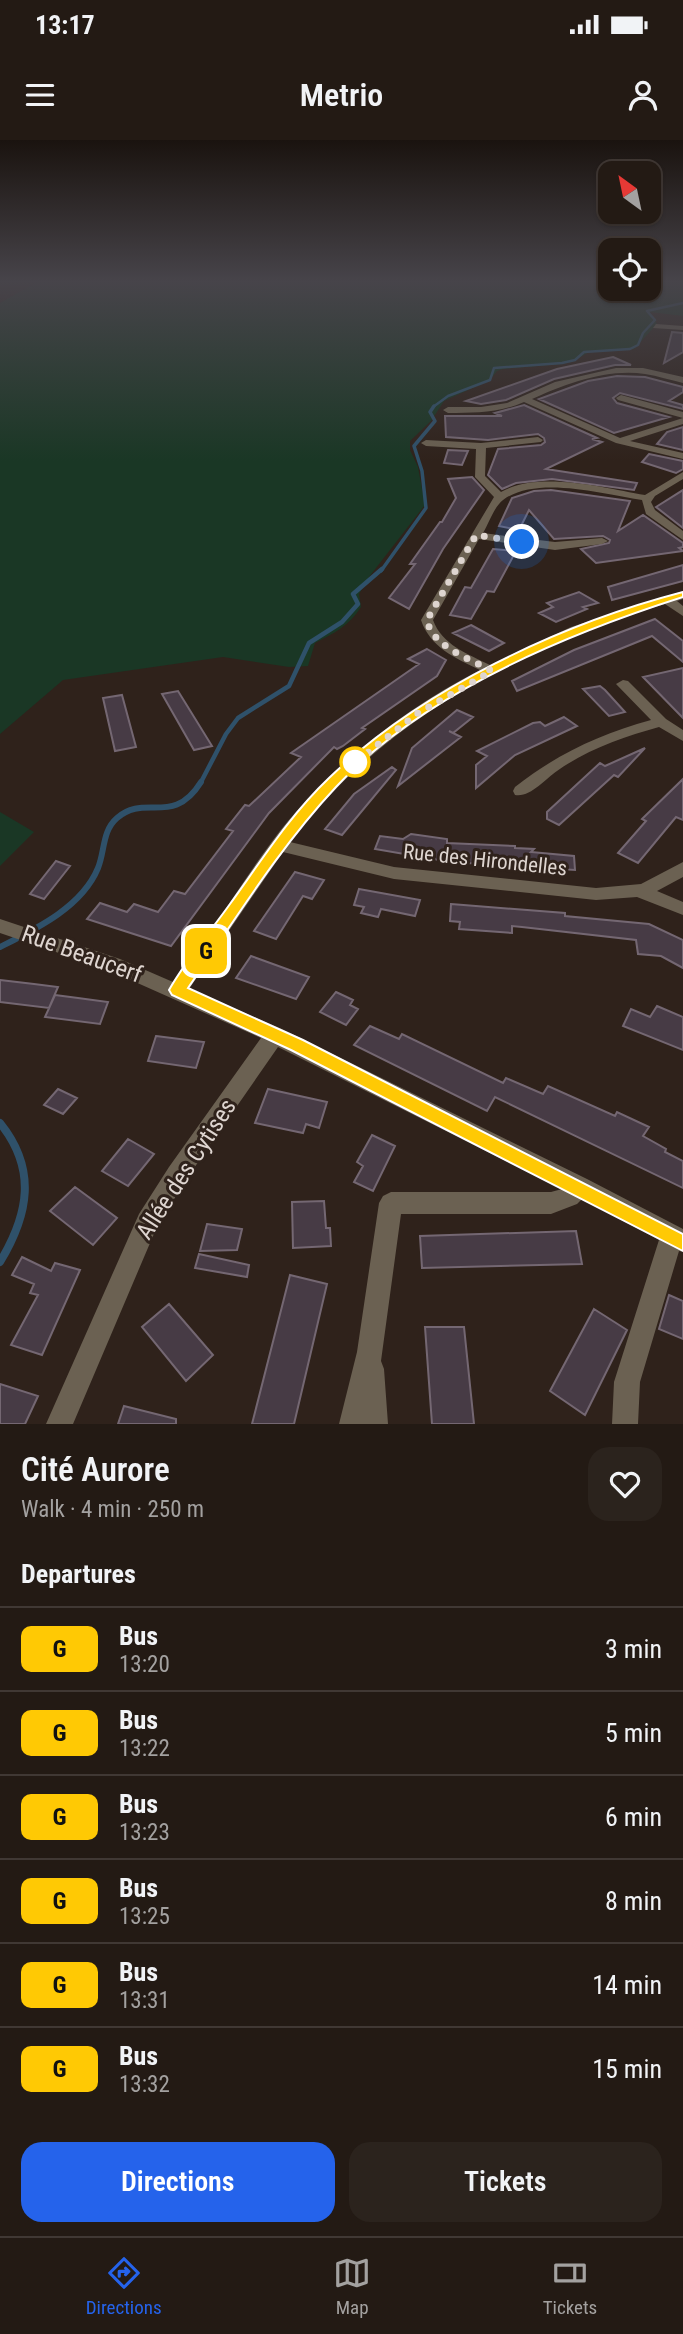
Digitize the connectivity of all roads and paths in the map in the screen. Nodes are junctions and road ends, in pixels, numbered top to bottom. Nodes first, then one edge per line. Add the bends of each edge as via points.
1 (683, 380) edge
2 (621, 398) dead end
3 (525, 399) junction
4 (447, 410) dead end
5 (683, 415) edge
6 (683, 421) edge
7 (538, 440) dead end
8 (619, 441) junction
9 (426, 443) dead end
10 (481, 446) junction
11 (683, 456) edge
12 (683, 475) edge
13 (500, 497) junction
14 (646, 498) junction
15 (476, 535) junction
16 (683, 537) edge
17 (602, 541) dead end
18 (683, 595) edge
19 (667, 599) junction
20 (683, 612) edge
21 (492, 671) junction
22 (623, 684) dead end
23 (661, 722) junction
24 (683, 737) edge
25 (522, 791) dead end
26 (279, 845) junction
27 (683, 868) edge
28 (640, 891) junction
29 (683, 909) edge
30 (15, 930) edge
31 (177, 990) junction
32 (275, 1035) junction
33 (579, 1186) junction
34 (678, 1238) edge
35 (370, 1352) junction
36 (59, 1424) edge
37 (352, 1424) edge
38 (375, 1424) edge
39 (625, 1424) edge

1 - 3 street via 621,370 568,381
2 - 5 street
3 - 4 street via 490,409
3 - 8 street
6 - 8 street
7 - 10 street
8 - 11 street
9 - 10 street
10 - 13 street via 480,477
12 - 14 street
13 - 14 street via 553,485
13 - 15 street
14 - 16 street via 650,512
15 - 17 street via 555,546
15 - 21 street via 427,620 440,641
18 - 19 street
19 - 20 street
19 - 21 street via 590,624
21 - 26 street via 383,738 333,782
22 - 23 street
23 - 24 street
23 - 25 street via 579,749
26 - 28 street, Rue des Hirondelles via 432,879 596,894
26 - 31 street
27 - 28 street, Rue des Hirondelles
28 - 29 street
30 - 31 street, Rue Beaucerf
31 - 32 street, Rue Beaucerf
32 - 33 street, Rue Beaucerf
32 - 36 street, Allée des Cytises via 147,1222
33 - 34 street, Rue Beaucerf
33 - 35 street via 569,1197 551,1203 391,1203
34 - 39 street, Rue Beaucerf via 627,1382
35 - 37 street
35 - 38 street

